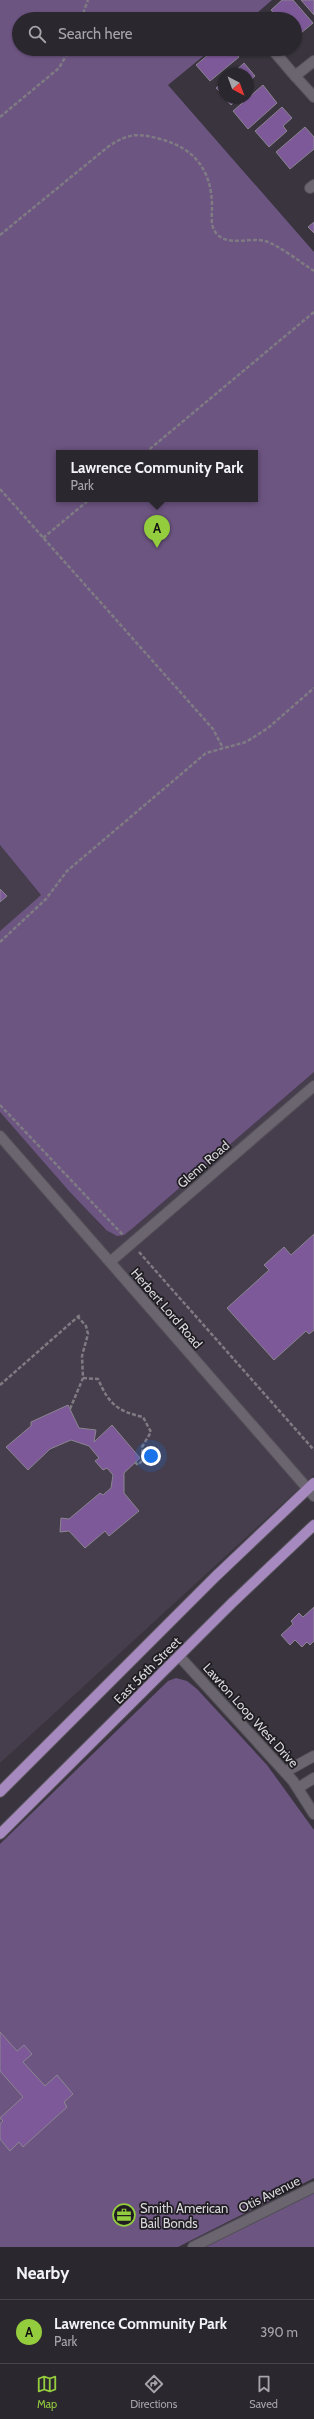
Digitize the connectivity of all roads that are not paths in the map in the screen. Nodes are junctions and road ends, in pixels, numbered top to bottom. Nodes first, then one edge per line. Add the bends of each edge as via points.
1 (278, 56) edge
2 (314, 61) edge
3 (295, 76) junction
4 (314, 97) edge
5 (314, 1086) edge
6 (0, 1136) edge
7 (110, 1262) junction
8 (312, 1490) edge
9 (314, 1525) edge
10 (180, 1656) junction
11 (314, 1756) edge
12 (285, 1772) junction
13 (314, 1778) edge
14 (298, 1788) junction
15 (0, 1792) edge
16 (314, 1814) edge
17 (0, 1834) edge
18 (314, 2186) edge
19 (193, 2247) edge

1 - 3 street
2 - 3 street
3 - 4 street
5 - 7 street, Glenn Road
6 - 7 street, Herbert Lord Road
7 - 8 street, Herbert Lord Road
8 - 15 main road, East 56th Street via 215,1577
9 - 10 main road, East 56th Street
10 - 12 street, Lawton Loop West Drive
10 - 17 main road, East 56th Street
11 - 12 street
12 - 14 street, Lawton Loop West Drive
13 - 14 street
14 - 16 street, Lawton Loop West Drive
18 - 19 street, Otis Avenue

